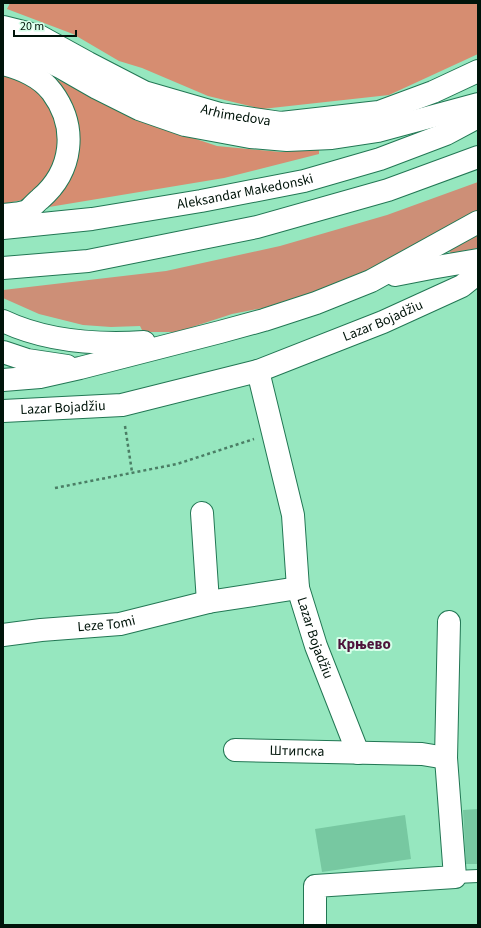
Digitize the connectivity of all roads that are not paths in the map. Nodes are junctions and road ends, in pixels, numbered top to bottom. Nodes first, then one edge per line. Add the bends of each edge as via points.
1 (3, 27) edge
2 (3, 45) edge
3 (3, 64) edge
4 (478, 71) edge
5 (478, 104) edge
6 (478, 117) edge
7 (478, 157) edge
8 (3, 215) edge
9 (478, 222) edge
10 (3, 228) edge
11 (478, 260) edge
12 (3, 268) edge
13 (478, 270) edge
14 (371, 281) junction
15 (3, 321) edge
16 (187, 340) junction
17 (3, 352) edge
18 (80, 368) junction
19 (258, 371) junction
20 (3, 380) edge
21 (3, 411) edge
22 (202, 513) dead end
23 (298, 588) junction
24 (208, 602) junction
25 (449, 622) dead end
26 (3, 635) edge
27 (235, 750) dead end
28 (358, 753) junction
29 (446, 758) junction
30 (478, 876) edge
31 (455, 877) junction
32 (315, 925) edge

1 - 4 street, Arhimedova via 39,36 144,92 220,114 281,123 379,112 434,92
2 - 5 street via 36,55 139,109 185,125 250,137 286,140 332,138 378,131
3 - 8 street via 20,69 52,91 62,109 69,141 67,158 60,176 45,194 25,212
6 - 10 street, Aleksandar Makedonski via 446,134 380,159 304,180 201,201 92,219
7 - 12 street via 388,190 257,227 88,261
9 - 14 street
11 - 14 street
13 - 19 street, Lazar Bojadžiu via 462,286 383,322
14 - 16 street via 272,318
15 - 16 street via 33,333 59,339 124,343
16 - 18 street
17 - 18 street via 27,360
18 - 20 street via 40,377
19 - 21 street, Lazar Bojadžiu via 122,405
19 - 23 street, Lazar Bojadžiu via 293,515
22 - 24 street
23 - 24 street, Leze Tomi
23 - 28 street, Lazar Bojadžiu via 316,646
24 - 26 street, Leze Tomi via 120,624
25 - 29 street
27 - 28 street, Штипска
28 - 29 street via 422,754
29 - 31 street
30 - 31 lane
31 - 32 street via 315,886

